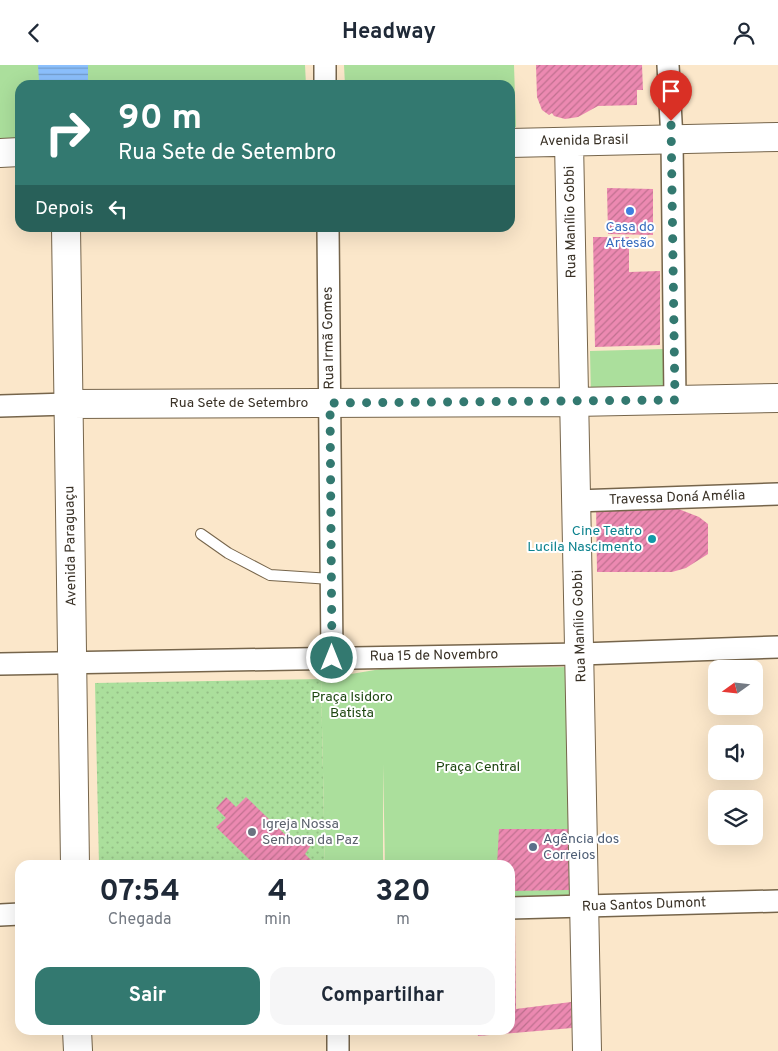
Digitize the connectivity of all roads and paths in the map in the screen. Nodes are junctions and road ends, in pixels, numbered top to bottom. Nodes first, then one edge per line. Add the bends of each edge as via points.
1 (325, 65) edge
2 (668, 65) edge
3 (325, 80) edge
4 (778, 137) edge
5 (672, 139) junction
6 (569, 142) junction
7 (515, 143) edge
8 (0, 153) edge
9 (15, 153) edge
10 (66, 232) edge
11 (328, 232) edge
12 (778, 398) edge
13 (675, 400) junction
14 (574, 402) junction
15 (330, 403) junction
16 (68, 404) junction
17 (0, 406) edge
18 (778, 495) edge
19 (576, 501) junction
20 (201, 534) dead end
21 (331, 579) junction
22 (778, 647) edge
23 (581, 654) junction
24 (332, 658) junction
25 (72, 662) junction
26 (0, 664) edge
27 (75, 860) edge
28 (778, 901) edge
29 (515, 908) edge
30 (586, 908) junction
31 (15, 914) edge
32 (0, 915) edge
33 (78, 1035) edge
34 (338, 1035) edge
35 (78, 1051) edge
36 (338, 1051) edge
37 (587, 1051) edge

1 - 3 street
2 - 5 street
4 - 5 main road, Avenida Brasil
5 - 6 main road, Avenida Brasil
5 - 13 street
6 - 7 main road, Avenida Brasil
6 - 14 main road, Rua Manílio Gobbi
8 - 9 main road
10 - 16 main road, Avenida Paraguaçu
11 - 15 street, Rua Irmã Gomes
12 - 13 main road, Rua Sete de Setembro
13 - 14 main road, Rua Sete de Setembro
14 - 15 main road, Rua Sete de Setembro
14 - 19 main road, Rua Manílio Gobbi
15 - 16 main road, Rua Sete de Setembro
15 - 21 street, Rua Irmã Gomes
16 - 17 street, Rua Sete de Setembro
16 - 25 main road, Avenida Paraguaçu
18 - 19 street, Travessa Doná Amélia
19 - 23 main road, Rua Manílio Gobbi
20 - 21 lane via 228,553 270,575
21 - 24 street, Rua Irmã Gomes
22 - 23 street, Rua 15 de Novembro
23 - 24 street, Rua 15 de Novembro
23 - 30 main road, Rua Manílio Gobbi
24 - 25 street, Rua 15 de Novembro
25 - 26 street, Rua 15 de Novembro
25 - 27 main road, Avenida Paraguaçu
28 - 30 street, Rua Santos Dumont
29 - 30 street, Rua Santos Dumont
30 - 37 main road, Rua Manílio Gobbi
31 - 32 street
33 - 35 main road
34 - 36 street

